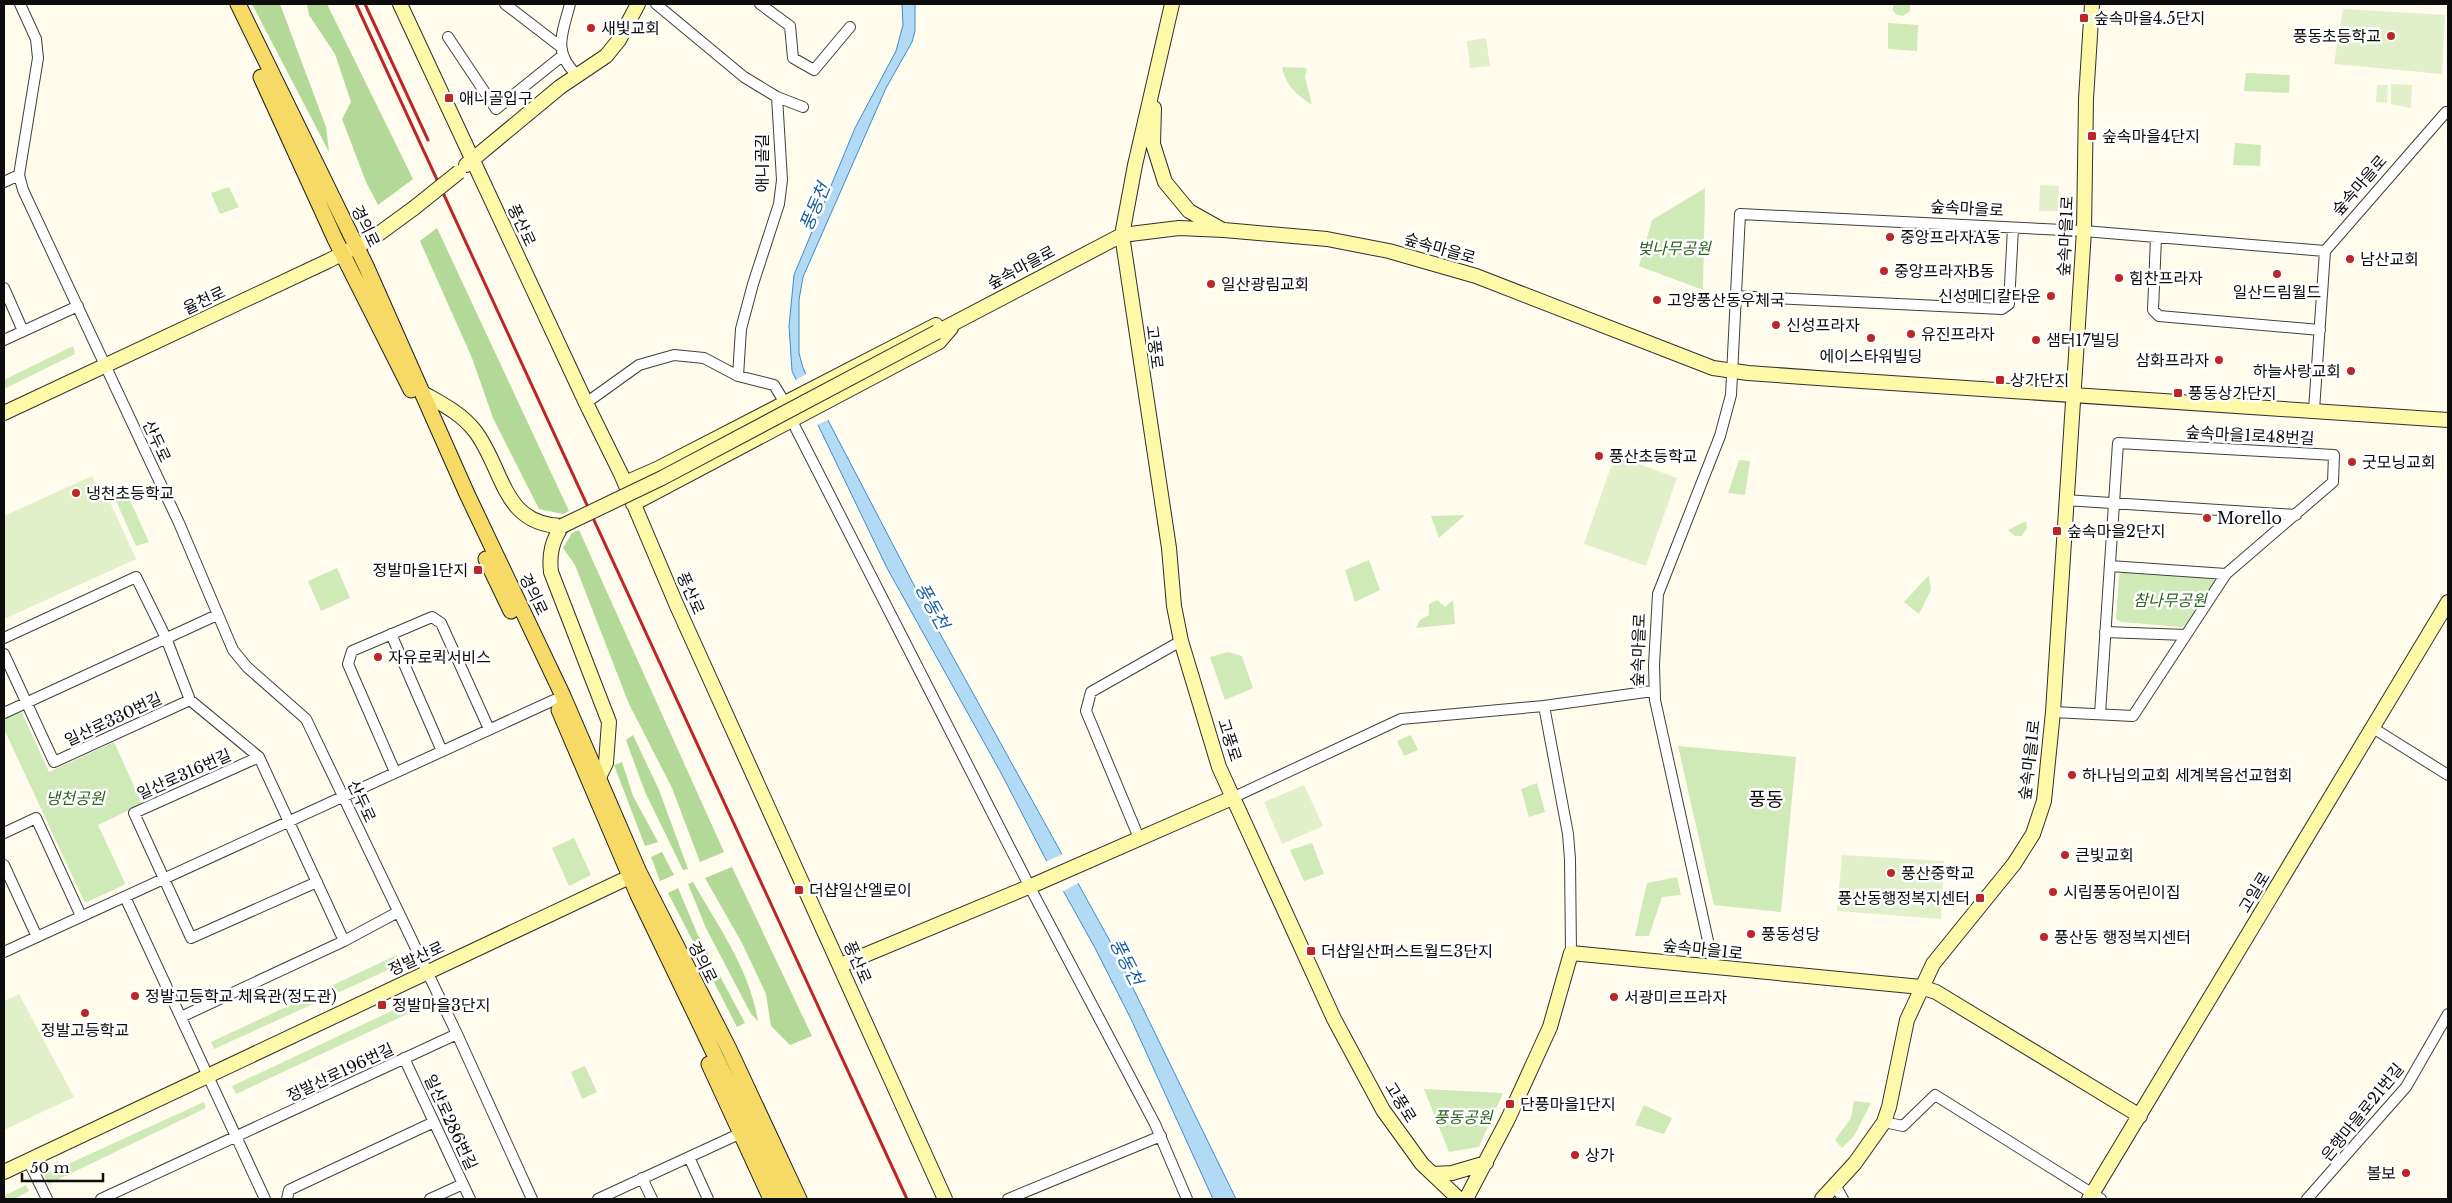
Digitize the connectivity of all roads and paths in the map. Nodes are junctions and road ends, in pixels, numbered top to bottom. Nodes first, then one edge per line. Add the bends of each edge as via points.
1 (20, 4) edge
2 (228, 4) edge
3 (238, 4) edge
4 (400, 4) edge
5 (505, 4) edge
6 (570, 4) edge
7 (638, 4) edge
8 (656, 4) edge
9 (760, 4) edge
10 (1172, 4) edge
11 (2092, 4) edge
12 (850, 27) dead end
13 (448, 38) dead end
14 (562, 52) junction
15 (1155, 73) junction
16 (578, 76) junction
17 (778, 97) junction
18 (803, 106) dead end
19 (2446, 112) dead end
20 (472, 160) junction
21 (19, 175) junction
22 (4, 182) edge
23 (2013, 228) junction
24 (1224, 230) junction
25 (2084, 231) junction
26 (1122, 234) junction
27 (2156, 238) junction
28 (356, 246) junction
29 (2325, 251) junction
30 (342, 252) junction
31 (4, 288) edge
32 (1734, 296) junction
33 (78, 306) junction
34 (956, 321) junction
35 (2320, 330) junction
36 (24, 331) junction
37 (4, 340) edge
38 (105, 366) junction
39 (1733, 371) junction
40 (738, 376) junction
41 (423, 393) junction
42 (2072, 395) junction
43 (789, 402) junction
44 (586, 404) junction
45 (2314, 410) junction
46 (4, 413) edge
47 (796, 419) junction
48 (2448, 420) edge
49 (625, 483) junction
50 (2065, 500) junction
51 (2115, 503) junction
52 (633, 504) junction
53 (2296, 514) junction
54 (562, 526) junction
55 (2110, 566) junction
56 (2226, 574) junction
57 (2448, 602) edge
58 (217, 615) junction
59 (2105, 632) junction
60 (391, 634) junction
61 (2186, 635) junction
62 (4, 638) edge
63 (166, 638) junction
64 (1180, 641) junction
65 (4, 654) edge
66 (1653, 691) junction
67 (190, 700) junction
68 (554, 700) junction
69 (27, 701) junction
70 (1544, 706) junction
71 (2053, 712) junction
72 (4, 713) edge
73 (2100, 714) junction
74 (2373, 728) junction
75 (489, 729) junction
76 (442, 751) junction
77 (259, 757) junction
78 (395, 772) junction
79 (2448, 775) edge
80 (599, 777) junction
81 (343, 795) junction
82 (1232, 798) junction
83 (290, 820) junction
84 (4, 833) edge
85 (1139, 838) junction
86 (4, 865) edge
87 (634, 874) junction
88 (163, 879) junction
89 (317, 882) junction
90 (1036, 883) junction
91 (125, 897) junction
92 (398, 912) junction
93 (81, 916) junction
94 (37, 937) junction
95 (344, 941) junction
96 (4, 952) edge
97 (1570, 953) junction
98 (841, 965) junction
99 (1714, 968) junction
100 (427, 972) junction
101 (687, 982) junction
102 (1921, 987) junction
103 (2448, 1014) edge
104 (180, 1017) junction
105 (457, 1034) junction
106 (404, 1058) junction
107 (208, 1075) junction
108 (2140, 1116) junction
109 (434, 1122) junction
110 (1884, 1122) junction
111 (739, 1134) junction
112 (1161, 1136) junction
113 (236, 1138) junction
114 (688, 1156) junction
115 (28, 1160) junction
116 (1486, 1163) junction
117 (4, 1172) edge
118 (1432, 1174) junction
119 (642, 1178) junction
120 (463, 1184) junction
121 (1835, 1185) junction
122 (288, 1195) edge
123 (2094, 1198) edge
124 (47, 1199) edge
125 (101, 1199) edge
126 (263, 1199) edge
127 (430, 1199) edge
128 (470, 1199) edge
129 (532, 1199) edge
130 (598, 1199) edge
131 (652, 1199) edge
132 (708, 1199) edge
133 (771, 1199) edge
134 (784, 1199) edge
135 (799, 1199) edge
136 (807, 1199) edge
137 (945, 1199) edge
138 (1008, 1199) edge
139 (1187, 1199) edge
140 (1460, 1199) edge
141 (1466, 1199) edge
142 (1822, 1199) edge
143 (1843, 1199) edge
144 (2307, 1199) edge

1 - 21 street, 산두로 via 36,39 38,58
2 - 30 main road, 경의로
3 - 28 main road, 경의로
4 - 20 main road, 풍산로
5 - 14 street
6 - 14 street
7 - 16 main road via 610,51
8 - 17 street via 744,77
9 - 12 street via 790,26 793,58 814,70
10 - 15 main road
11 - 25 main road, 숲속마을1로 via 2086,99
13 - 14 street via 496,109
14 - 16 street via 566,64
15 - 24 main road via 1153,144 1165,182 1189,211
15 - 26 main road
16 - 20 main road via 560,87
17 - 18 street
17 - 40 street, 애니골길 via 782,180 779,204 741,329
19 - 29 street, 숲속마을로
20 - 28 main road, 율천로, bridge via 414,208 373,238
20 - 44 main road, 풍산로
21 - 22 street
21 - 33 street, 산두로 via 23,190
23 - 25 street
23 - 32 street, 숲속마을로 via 2009,304 2002,309
23 - 32 street, 숲속마을로 via 1740,214
24 - 26 main road, 숲속마을로 via 1179,228
24 - 39 main road, 숲속마을로 via 1327,239 1388,251 1476,276 1691,360
25 - 27 street
25 - 42 main road, 숲속마을1로
26 - 34 main road, 숲속마을로
26 - 64 main road, 고풍로
27 - 29 street
27 - 35 street via 2153,310 2159,316
28 - 30 main road, 율천로
28 - 41 main road, 경의로
29 - 35 street
30 - 38 main road, 율천로
30 - 68 main road, 경의로 via 410,388
31 - 36 street
32 - 39 street, 숲속마을로
33 - 36 street
33 - 38 street, 산두로
34 - 43 main road via 936,325
34 - 47 main road via 939,342
34 - 54 main road, 숲속마을로, bridge via 662,478
35 - 45 street
36 - 37 street
38 - 46 main road, 율천로
38 - 58 street, 산두로 via 179,523
39 - 42 main road, 숲속마을로
39 - 66 street, 숲속마을로 via 1731,395 1720,436 1658,594
40 - 43 street via 774,385
40 - 44 street via 704,358 674,355 639,365
41 - 54 main road via 460,415 476,433 519,510 532,521
41 - 80 main road, 경의로 via 466,494 564,696
42 - 45 main road, 숲속마을로
42 - 50 main road, 숲속마을1로
43 - 49 main road
44 - 49 main road, 풍산로
45 - 48 main road, 숲속마을로
47 - 52 main road
47 - 90 street
49 - 52 main road, 풍산로
50 - 51 street
50 - 71 main road, 숲속마을1로
51 - 53 street
51 - 53 street, 숲속마을1로48번길 via 2118,444 2334,455 2333,482
51 - 55 street, 숲속마을1로48번길
52 - 98 main road, 풍산로
53 - 56 street, 숲속마을1로48번길
54 - 80 main road via 554,538 551,572 609,722 606,763
55 - 56 street
55 - 59 street, 숲속마을1로48번길
56 - 61 street, 숲속마을1로48번길
57 - 74 main road, 고일로
58 - 63 street
58 - 81 street, 산두로 via 233,650 247,668 306,719
59 - 61 street
59 - 73 street, 숲속마을1로48번길
60 - 75 street via 432,617 441,623
60 - 76 street
60 - 78 street via 352,651 348,664
61 - 73 street, 숲속마을1로48번길 via 2133,716
62 - 63 street via 136,576
63 - 67 street
63 - 69 street
64 - 82 main road, 고풍로 via 1219,767
64 - 85 street via 1091,692 1086,711
65 - 69 street
66 - 70 street
66 - 99 street, 숲속마을로
67 - 69 street, 일산로330번길 via 54,762
67 - 77 street, 일산로316번길
68 - 75 street
68 - 87 main road, 경의로
69 - 72 street
70 - 82 street via 1401,719
70 - 97 street via 1568,834
71 - 73 street, 숲속마을1로48번길
71 - 102 main road, 숲속마을1로 via 2044,801 2033,834 2014,864 1933,964
74 - 79 street
74 - 108 main road, 고일로
75 - 76 street
76 - 78 street
77 - 83 street, 일산로316번길
77 - 88 street, 일산로316번길 via 134,813
78 - 81 street
80 - 87 main road, 경의로
81 - 83 street
81 - 92 street, 산두로
82 - 85 main road
82 - 118 main road, 고풍로 via 1336,1024 1382,1110
83 - 88 street
83 - 89 street, 일산로316번길
84 - 93 street via 36,818
85 - 90 main road
86 - 94 street
87 - 100 main road, 정발산로
87 - 101 main road, 경의로
88 - 89 street, 일산로316번길 via 191,938
88 - 91 street
89 - 95 street, 일산로316번길
90 - 98 main road
90 - 112 street
91 - 93 street
91 - 104 street
92 - 95 street
92 - 100 street, 산두로
93 - 94 street
94 - 96 street
95 - 104 street
97 - 99 main road, 숲속마을1로
97 - 116 main road via 1550,1027
98 - 137 main road, 풍산로
99 - 102 main road, 숲속마을1로
100 - 105 street, 산두로
100 - 107 main road, 정발산로
101 - 111 main road via 688,1014
101 - 134 main road, 경의로
101 - 135 main road, 경의로 via 729,1049
101 - 136 main road via 703,990
102 - 108 main road, 숲속마을1로 via 1936,992
102 - 110 main road, 숲속마을1로 via 1907,1020
103 - 144 street, 은행마을로21번길 via 2406,1087
104 - 107 street
105 - 106 street, 정발산로196번길
105 - 129 street, 산두로
106 - 109 street, 일산로286번길
106 - 113 street, 정발산로196번길
107 - 113 street
107 - 115 main road, 정발산로
108 - 123 main road, 고일로
109 - 120 street, 일산로286번길
109 - 122 street
110 - 121 main road, 숲속마을1로
110 - 123 street via 1903,1126 1935,1095
111 - 114 street
111 - 133 main road
112 - 138 street
112 - 139 street
113 - 125 street, 정발산로196번길
113 - 126 street
114 - 119 street
114 - 132 street
115 - 117 main road, 정발산로
115 - 124 street
116 - 118 main road via 1452,1173
116 - 141 main road
118 - 140 main road, 고풍로
119 - 130 street
119 - 131 street
120 - 127 street
120 - 128 street, 일산로286번길
121 - 142 main road, 숲속마을1로
121 - 143 street

